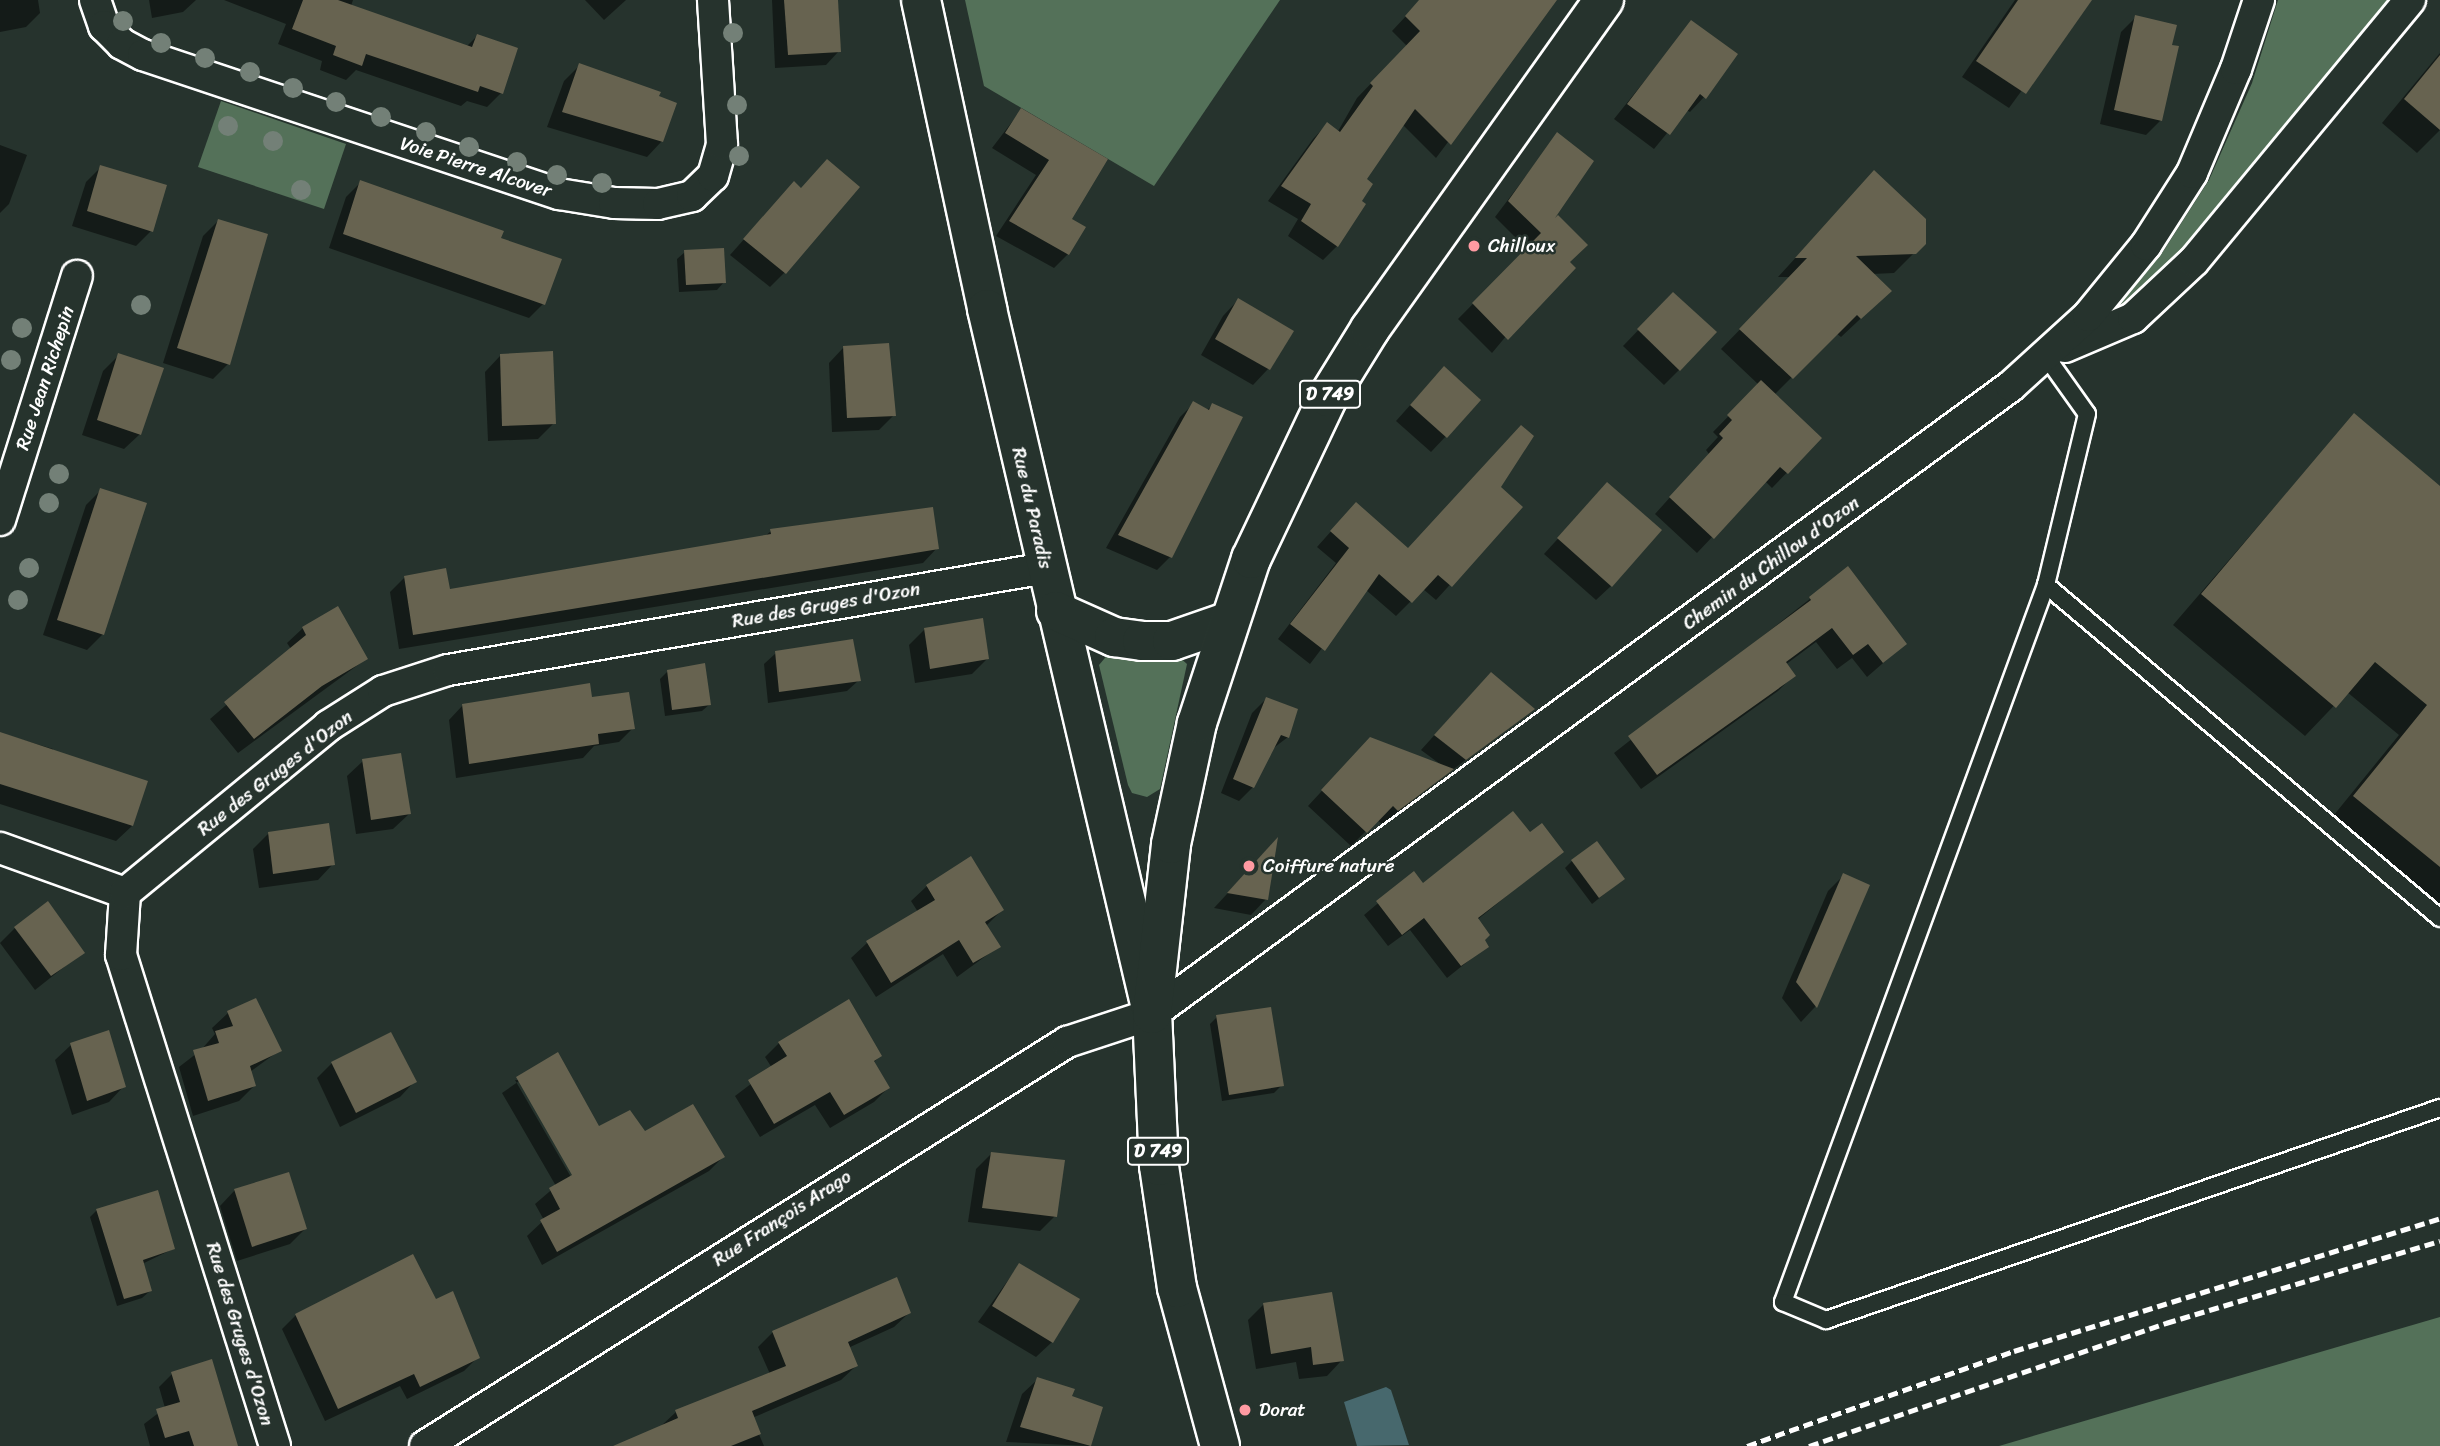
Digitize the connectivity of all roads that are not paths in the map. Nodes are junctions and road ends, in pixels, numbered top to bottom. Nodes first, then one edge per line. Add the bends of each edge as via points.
1 (95, 0) edge
2 (713, 0) edge
3 (921, 0) edge
4 (1604, 0) edge
5 (2259, 0) edge
6 (2410, 0) edge
7 (78, 275) dead end
8 (2045, 355) junction
9 (0, 520) edge
10 (1046, 568) junction
11 (2046, 585) junction
12 (1056, 611) junction
13 (1227, 622) junction
14 (0, 848) edge
15 (125, 893) junction
16 (2440, 919) edge
17 (1152, 1014) junction
18 (2440, 1108) edge
19 (275, 1446) edge
20 (425, 1446) edge
21 (1220, 1446) edge

1 - 2 street, Voie Pierre Alcover via 104,26 122,44 143,55 545,190 614,203 658,204 692,196 713,176 722,144
3 - 10 main road, Rue du Paradis
4 - 13 main road, D 749 via 1370,329 1328,397 1251,559
5 - 8 street, Chemin du Chillou d'Ozon via 2192,173 2146,245 2088,316
6 - 8 street via 2194,261 2133,318
7 - 9 street, Rue Jean Richepin
8 - 11 lane via 2087,414
8 - 17 street, Chemin du Chillou d'Ozon via 2011,386
10 - 12 main road, Rue du Paradis
10 - 15 street, Rue des Gruges d'Ozon via 448,670 383,691 328,726
11 - 16 lane
11 - 18 lane via 1783,1302 1826,1320
12 - 13 main road via 1114,637 1142,641 1171,641
12 - 17 main road, Rue du Paradis
13 - 17 main road, D 749 via 1171,844
14 - 15 street
15 - 19 street, Rue des Gruges d'Ozon via 121,955
17 - 20 street, Rue François Arago via 1067,1042
17 - 21 main road, D 749 via 1159,1166 1177,1287

